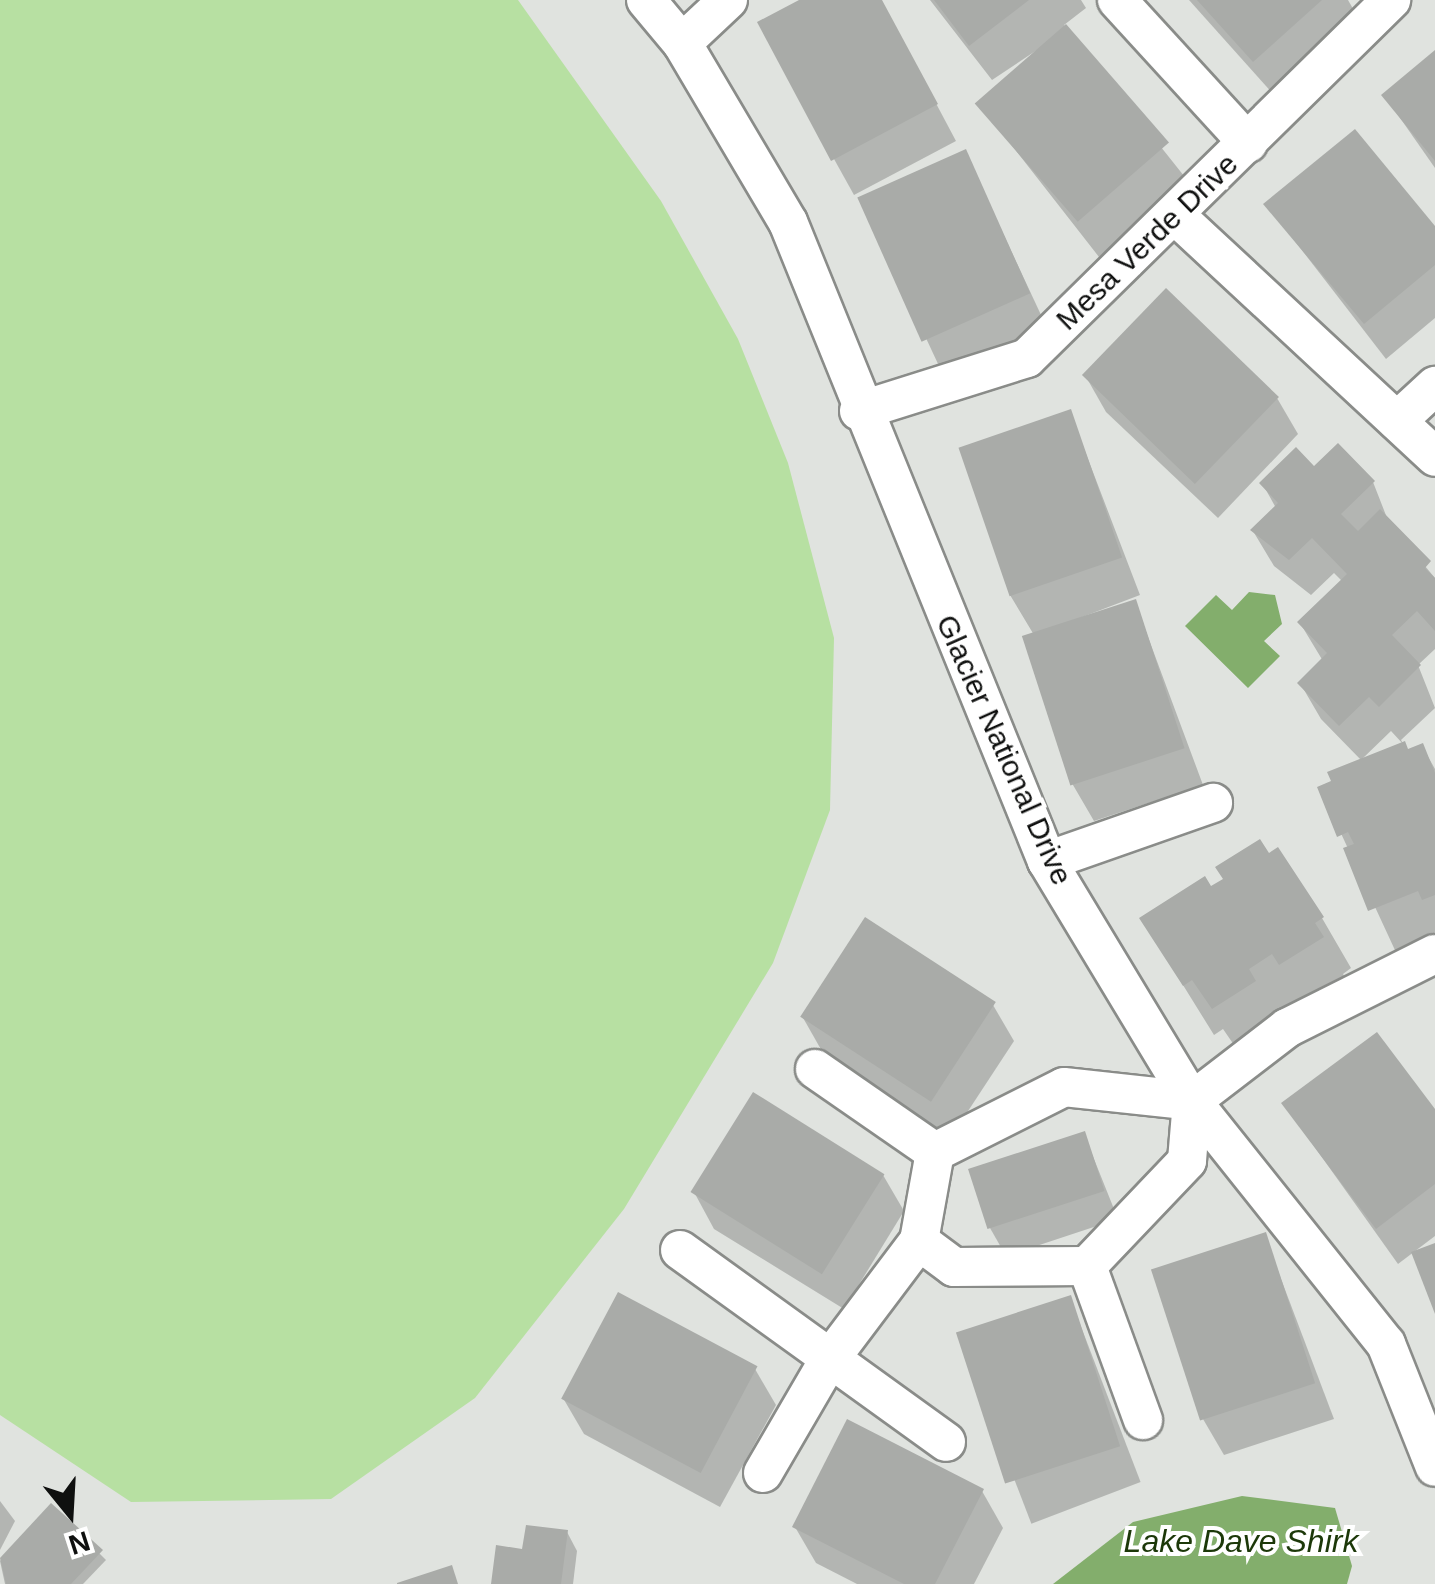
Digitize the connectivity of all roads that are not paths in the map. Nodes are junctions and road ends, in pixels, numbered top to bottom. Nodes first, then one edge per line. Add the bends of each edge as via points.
1 (646, 0) edge
2 (728, 0) edge
3 (1117, 0) edge
4 (1392, 0) edge
5 (682, 43) junction
6 (1248, 143) junction
7 (1175, 215) junction
8 (1435, 386) edge
9 (858, 411) junction
10 (1398, 421) junction
11 (1435, 457) edge
12 (1213, 803) dead end
13 (1047, 861) junction
14 (1435, 954) edge
15 (815, 1070) dead end
16 (1192, 1102) junction
17 (935, 1152) junction
18 (920, 1241) junction
19 (680, 1250) dead end
20 (1087, 1266) junction
21 (827, 1363) junction
22 (1143, 1420) dead end
23 (946, 1442) dead end
24 (1435, 1467) edge
25 (763, 1473) dead end

1 - 5 street, Glacier National Drive
2 - 5 street
3 - 6 street
4 - 6 street, Mesa Verde Drive
5 - 9 street, Glacier National Drive via 788,222
6 - 7 street, Mesa Verde Drive
7 - 9 street, Mesa Verde Drive via 1027,358
7 - 10 street
8 - 10 street
9 - 13 street, Glacier National Drive
10 - 11 street
12 - 13 street
13 - 16 street, Glacier National Drive
14 - 16 street via 1287,1028
15 - 17 street
16 - 17 street via 1064,1087
16 - 20 street via 1187,1160
16 - 24 street, Glacier National Drive via 1386,1344
17 - 18 street
18 - 20 street via 954,1267
18 - 21 street
19 - 21 street
20 - 22 street
21 - 23 street
21 - 25 street

